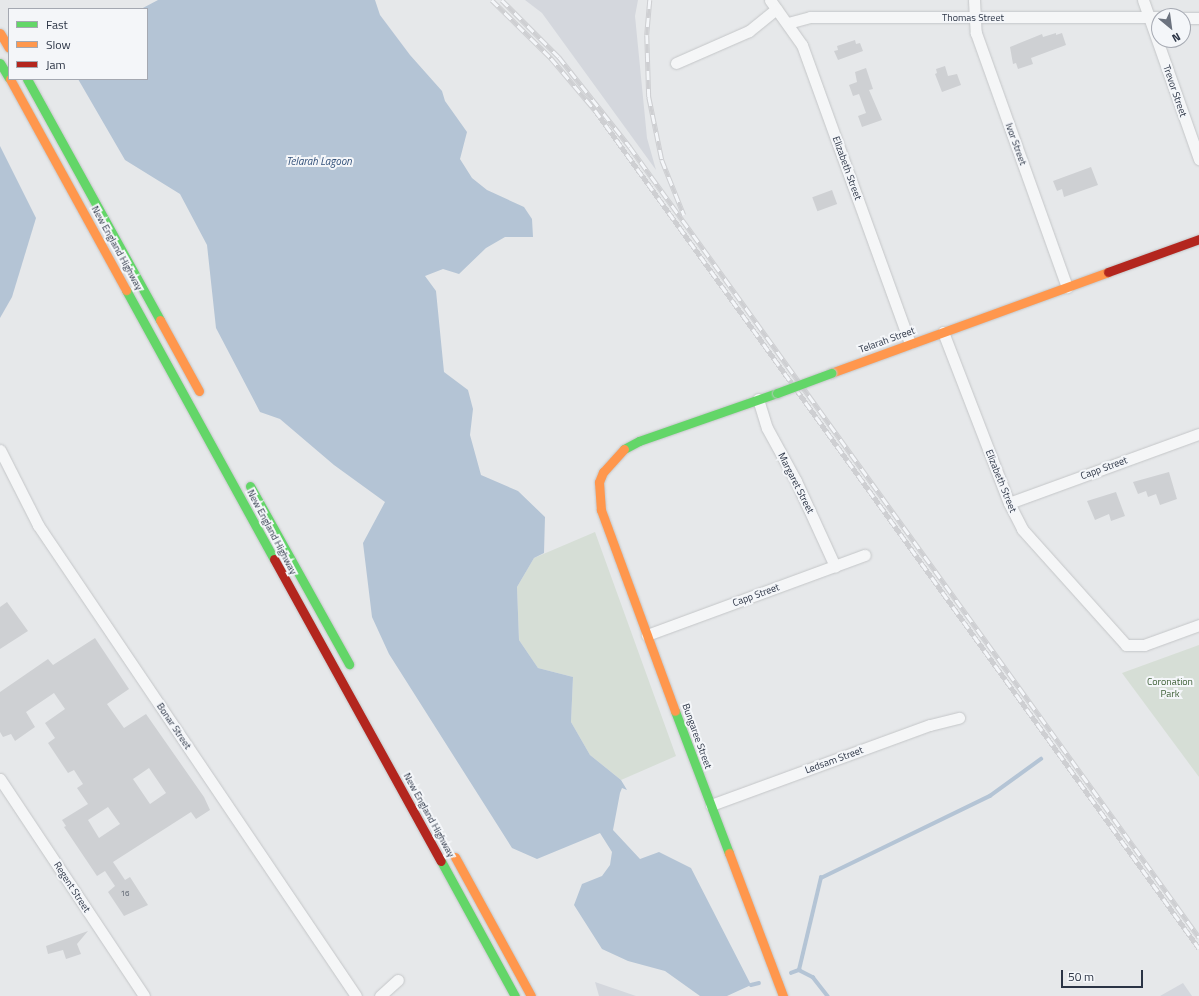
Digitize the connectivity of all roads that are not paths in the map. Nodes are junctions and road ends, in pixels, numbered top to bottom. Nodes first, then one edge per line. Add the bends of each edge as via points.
1 (974, 0) edge
2 (1143, 0) edge
3 (773, 4) edge
4 (1151, 12) edge
5 (1151, 17) edge
6 (975, 18) junction
7 (788, 23) junction
8 (0, 33) edge
9 (8, 46) edge
10 (1164, 48) edge
11 (0, 63) edge
12 (676, 63) dead end
13 (8, 75) edge
14 (11, 80) edge
15 (28, 80) edge
16 (1199, 159) edge
17 (1199, 239) edge
18 (1067, 287) junction
19 (943, 332) junction
20 (910, 343) junction
21 (758, 400) junction
22 (205, 402) dead end
23 (1199, 434) edge
24 (0, 450) edge
25 (246, 478) dead end
26 (599, 482) joint
27 (1009, 503) junction
28 (865, 555) dead end
29 (835, 566) junction
30 (1199, 625) edge
31 (647, 635) junction
32 (355, 676) dead end
33 (959, 718) dead end
34 (0, 779) edge
35 (711, 805) junction
36 (450, 848) dead end
37 (398, 980) dead end
38 (144, 996) edge
39 (356, 996) edge
40 (380, 996) edge
41 (515, 996) edge
42 (532, 996) edge
43 (783, 996) edge

1 - 6 street, Ivor Street
2 - 4 street, Trevor Street
3 - 7 street, Elizabeth Street
3 - 12 street via 750,31
5 - 6 street, Thomas Street
6 - 7 street, Thomas Street via 810,17
6 - 18 street, Ivor Street via 976,33
7 - 20 street, Elizabeth Street via 802,45
8 - 9 main road
10 - 16 street, Trevor Street
11 - 13 main road, New England Highway
14 - 41 main road, New England Highway
15 - 22 main road, New England Highway
17 - 18 main road, Telarah Street
18 - 19 main road, Telarah Street
19 - 20 main road, Telarah Street
19 - 27 street, Elizabeth Street
20 - 21 main road, Telarah Street, bridge
21 - 26 main road, Telarah Street via 639,441 621,451 608,463
21 - 29 street, Margaret Street via 767,428 796,481
23 - 27 street, Capp Street
24 - 39 street, Bonar Street via 38,525
25 - 32 main road, New England Highway
26 - 31 main road, Bungaree Street via 601,510
27 - 30 street, Elizabeth Street via 1022,529 1126,645 1144,645
28 - 29 street, Capp Street
29 - 31 street, Capp Street
31 - 35 main road, Bungaree Street
33 - 35 street, Ledsam Street via 930,725
34 - 38 street, Regent Street
35 - 43 main road, Bungaree Street
36 - 42 main road, New England Highway
37 - 40 street

